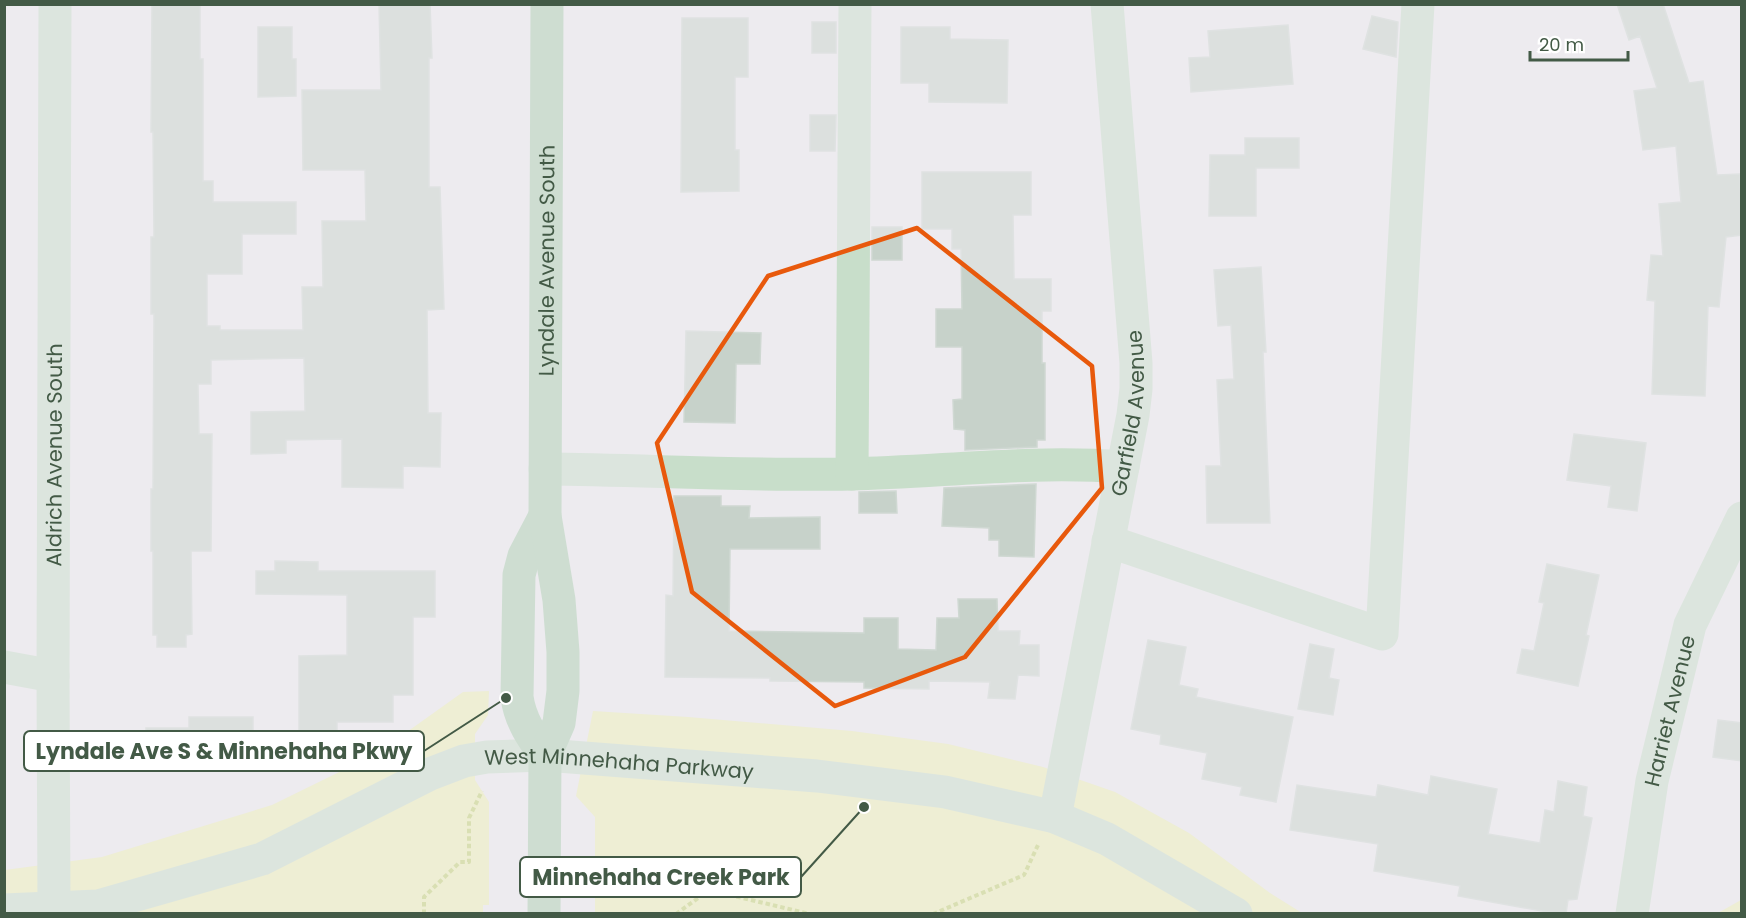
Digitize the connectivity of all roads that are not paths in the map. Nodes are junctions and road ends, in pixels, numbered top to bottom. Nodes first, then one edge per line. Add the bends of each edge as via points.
1 (55, 4) edge
2 (547, 4) edge
3 (855, 4) edge
4 (1107, 4) edge
5 (1418, 4) edge
6 (1122, 467) junction
7 (545, 469) junction
8 (852, 474) junction
9 (545, 516) junction
10 (1742, 518) edge
11 (1108, 541) junction
12 (4, 667) edge
13 (53, 676) junction
14 (545, 755) junction
15 (1047, 831) junction
16 (54, 908) junction
17 (4, 910) edge
18 (544, 914) edge
19 (1236, 914) edge
20 (1632, 914) edge

1 - 13 street, Aldrich Avenue South
2 - 7 main road, Lyndale Avenue South
3 - 8 street
4 - 6 street, Garfield Avenue via 1136,363 1135,399
5 - 11 street via 1382,634
6 - 8 street via 1079,464
6 - 11 street, Garfield Avenue
7 - 8 street
7 - 9 main road, Lyndale Avenue South
9 - 14 main road, Lyndale Avenue South via 559,600 563,691 559,723
9 - 14 main road, Lyndale Avenue South via 520,565 518,586 518,705 522,720
10 - 20 street, Harriet Avenue via 1690,625 1652,781
11 - 15 street, Garfield Avenue
12 - 13 street
13 - 16 street, Aldrich Avenue South
14 - 15 street, West Minnehaha Parkway via 817,776 945,792
14 - 16 street, West Minnehaha Parkway via 464,761 430,774 262,859 98,906
14 - 18 main road, Lyndale Avenue South
15 - 19 street, West Minnehaha Parkway via 1107,839
16 - 17 street, West Minnehaha Parkway

